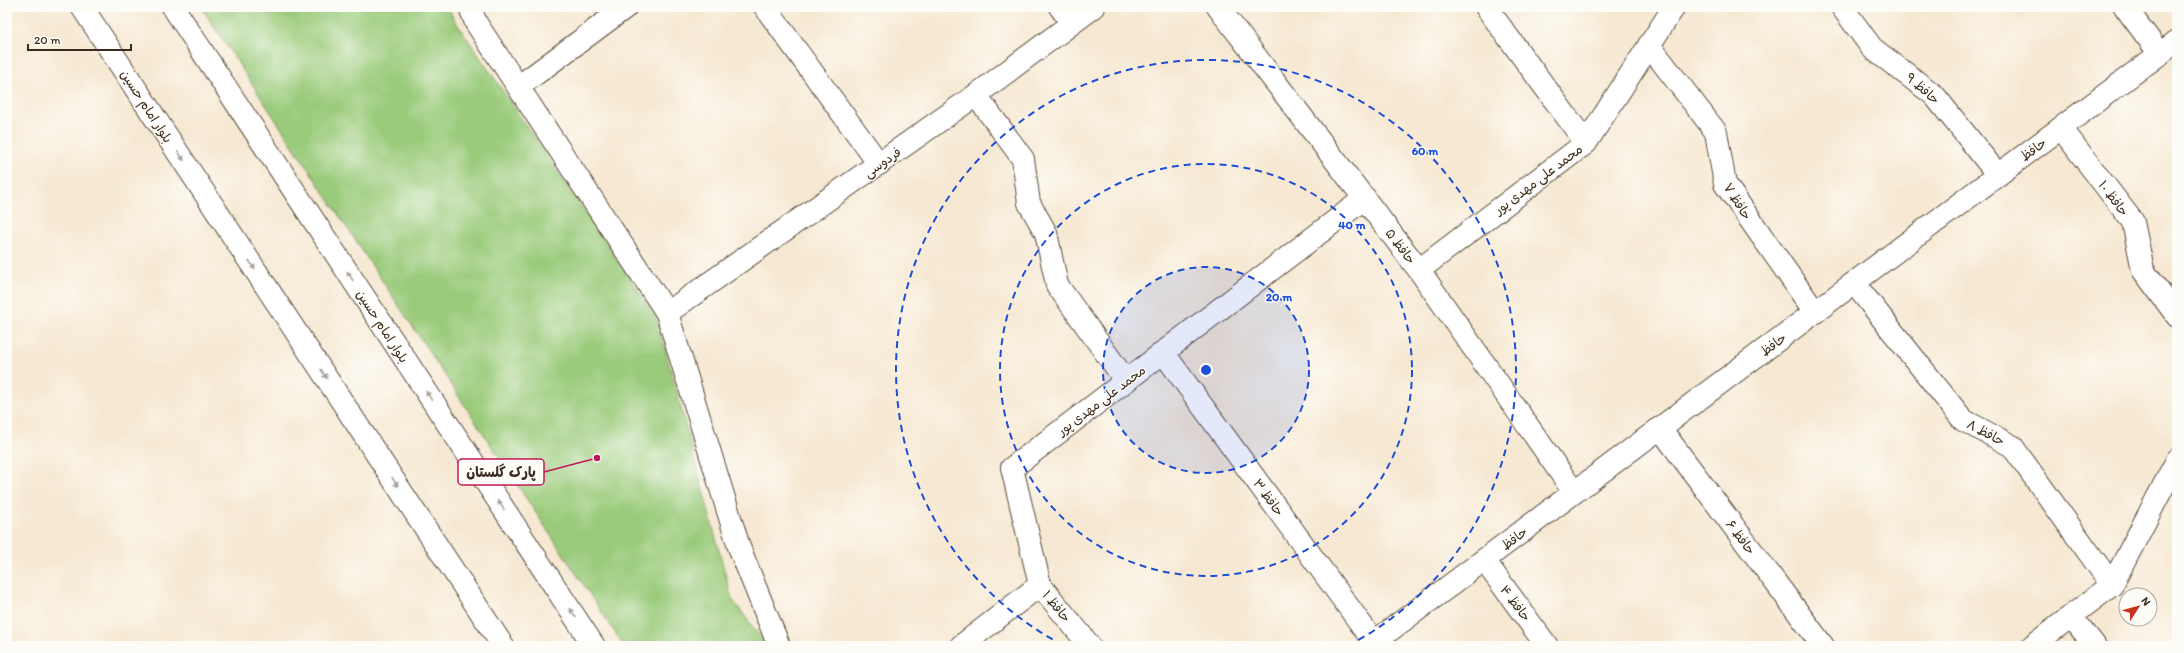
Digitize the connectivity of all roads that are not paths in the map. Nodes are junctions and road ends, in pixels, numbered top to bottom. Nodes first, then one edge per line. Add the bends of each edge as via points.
1 (82, 7) edge
2 (172, 7) edge
3 (470, 7) edge
4 (626, 7) edge
5 (765, 7) edge
6 (1094, 7) edge
7 (1218, 7) edge
8 (1486, 7) edge
9 (1674, 7) edge
10 (1842, 7) edge
11 (2125, 7) edge
12 (1066, 15) edge
13 (2177, 41) edge
14 (1649, 46) junction
15 (2160, 54) junction
16 (518, 86) junction
17 (976, 95) junction
18 (2061, 128) junction
19 (1586, 143) junction
20 (879, 164) junction
21 (1998, 175) junction
22 (1365, 198) junction
23 (1420, 270) junction
24 (1854, 283) junction
25 (1815, 312) junction
26 (667, 313) junction
27 (2177, 316) edge
28 (1163, 352) junction
29 (1126, 381) junction
30 (1660, 428) junction
31 (2177, 460) edge
32 (1574, 492) junction
33 (1484, 560) junction
34 (1040, 585) junction
35 (2112, 585) junction
36 (2071, 616) junction
37 (1372, 644) edge
38 (503, 646) edge
39 (594, 646) edge
40 (779, 646) edge
41 (961, 646) edge
42 (1090, 646) edge
43 (1548, 646) edge
44 (1823, 646) edge
45 (2032, 646) edge
46 (2095, 646) edge

1 -> 38 street, بلوار امام حسین
39 -> 2 street, بلوار امام حسین
3 - 16 street via 476,23
4 - 16 street
5 - 20 street
6 - 12 street, فردوسی
7 - 22 street, حافظ ۵
8 - 19 street
9 - 14 street, محمد علی مهدی پور
10 - 21 street, حافظ ۹ via 1872,48 1934,95
11 - 15 street
12 - 17 street, فردوسی
13 - 15 street, حافظ
14 - 19 street, محمد علی مهدی پور
14 - 25 street, حافظ ۷ via 1716,132 1725,184
15 - 18 street, حافظ
16 - 26 street
17 - 20 street, فردوسی
17 - 29 street via 1023,159 1028,203 1046,233 1057,285
18 - 21 street, حافظ
18 - 27 street, حافظ ۱۰ via 2133,222 2143,270
19 - 23 street, محمد علی مهدی پور
20 - 26 street, فردوسی
21 - 24 street, حافظ
22 - 23 street, حافظ ۵
22 - 28 street, محمد علی مهدی پور
23 - 32 street, حافظ ۵
24 - 25 street, حافظ
24 - 35 street, حافظ ۸ via 1963,420 2012,446
25 - 30 street, حافظ
26 - 40 street via 739,547
28 - 29 street, محمد علی مهدی پور
28 - 37 street, حافظ ۳
29 - 34 street, محمد علی مهدی پور via 1012,468
30 - 32 street, حافظ
30 - 44 street, حافظ ۶
31 - 35 street
32 - 33 street, حافظ
33 - 37 street, حافظ
33 - 43 street, حافظ ۴
34 - 41 street
34 - 42 street, حافظ ۱
35 - 36 street
36 - 45 street
36 - 46 street

